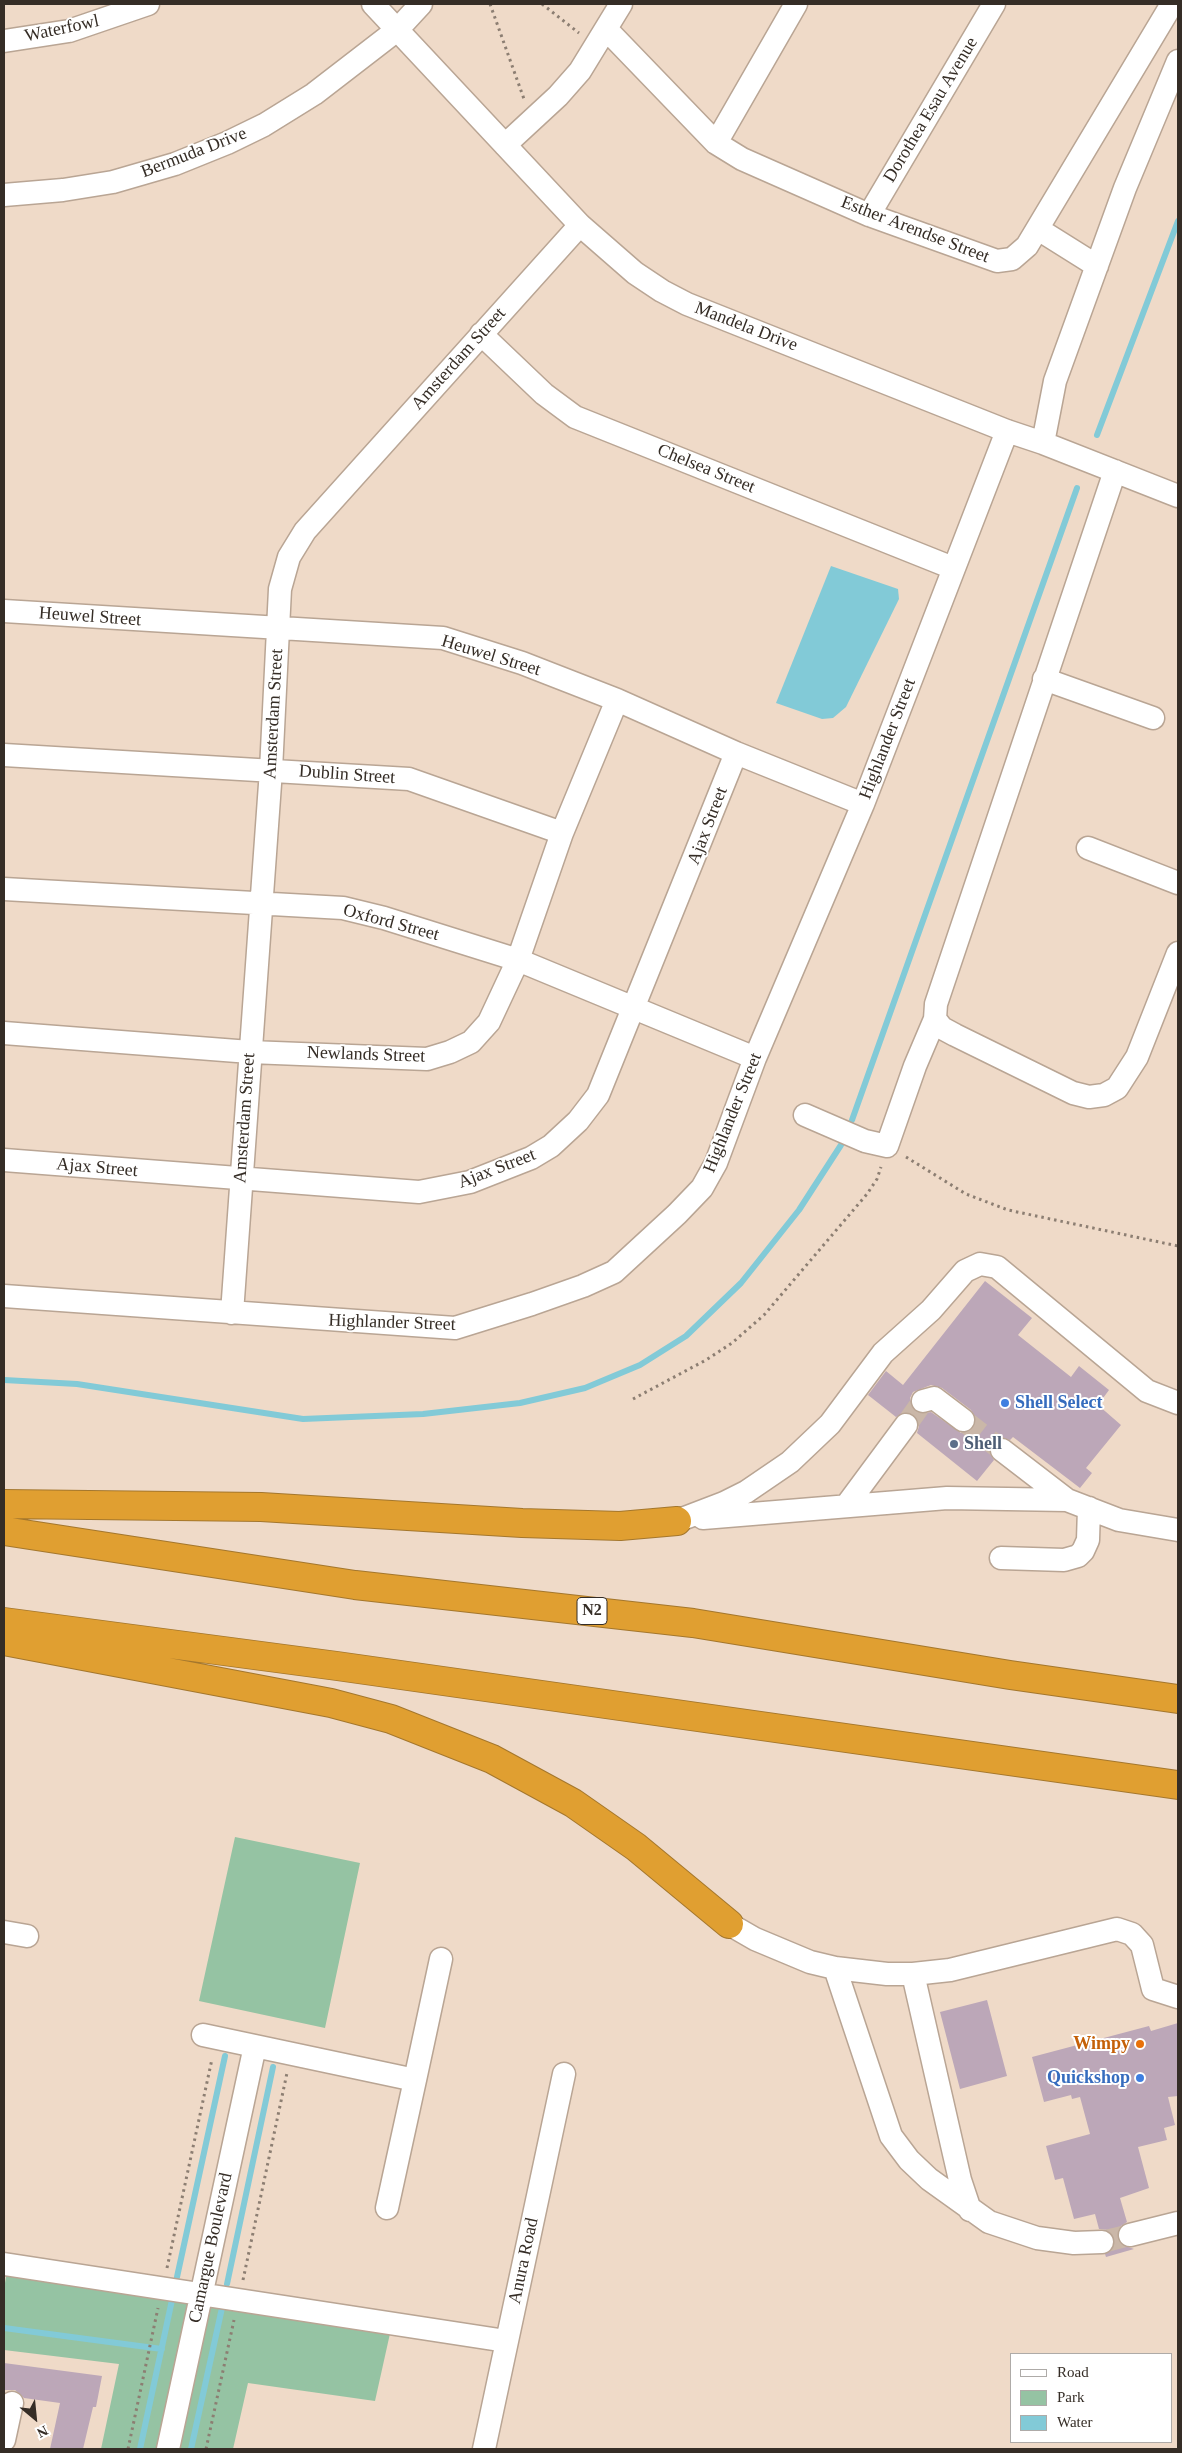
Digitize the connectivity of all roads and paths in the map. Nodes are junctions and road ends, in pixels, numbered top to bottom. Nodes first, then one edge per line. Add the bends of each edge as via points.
1 (148, 4) edge
2 (373, 4) edge
3 (421, 4) edge
4 (490, 4) edge
5 (542, 4) edge
6 (621, 4) edge
7 (796, 4) edge
8 (994, 4) edge
9 (1172, 4) edge
10 (606, 29) junction
11 (397, 30) junction
12 (1152, 39) junction
13 (4, 41) edge
14 (1174, 70) edge
15 (525, 127) junction
16 (716, 143) junction
17 (505, 145) junction
18 (4, 194) edge
19 (869, 215) junction
20 (580, 225) junction
21 (1038, 229) junction
22 (1097, 266) junction
23 (481, 334) junction
24 (1007, 431) junction
25 (1052, 446) junction
26 (1110, 469) junction
27 (1178, 496) edge
28 (953, 568) junction
29 (4, 611) edge
30 (279, 628) junction
31 (1044, 679) junction
32 (617, 700) junction
33 (1153, 718) dead end
34 (736, 753) junction
35 (4, 754) edge
36 (271, 770) junction
37 (863, 804) junction
38 (562, 833) junction
39 (1088, 848) dead end
40 (1178, 883) edge
41 (4, 889) edge
42 (261, 902) junction
43 (1178, 953) edge
44 (518, 960) junction
45 (634, 1009) junction
46 (935, 1019) junction
47 (4, 1033) edge
48 (250, 1052) junction
49 (755, 1058) junction
50 (804, 1115) dead end
51 (887, 1146) junction
52 (4, 1160) edge
53 (241, 1179) junction
54 (1178, 1246) edge
55 (4, 1296) edge
56 (232, 1313) junction
57 (633, 1399) dead end
58 (924, 1401) dead end
59 (1178, 1403) edge
60 (963, 1420) tunnel mouth
61 (906, 1425) tunnel mouth
62 (1002, 1450) tunnel mouth
63 (1067, 1500) junction
64 (4, 1504) edge
65 (846, 1506) junction
66 (1090, 1508) junction
67 (677, 1520) junction
68 (1178, 1530) edge
69 (4, 1531) edge
70 (1001, 1558) dead end
71 (4, 1622) edge
72 (4, 1641) edge
73 (1178, 1699) edge
74 (1178, 1785) edge
75 (729, 1924) joint
76 (4, 1932) edge
77 (27, 1936) dead end
78 (440, 1959) dead end
79 (836, 1968) junction
80 (913, 1974) junction
81 (1178, 1997) edge
82 (210, 2037) joint
83 (255, 2046) junction
84 (291, 2054) junction
85 (564, 2074) dead end
86 (415, 2080) junction
87 (387, 2208) dead end
88 (970, 2210) junction
89 (1178, 2222) edge
90 (1130, 2235) tunnel mouth
91 (1102, 2242) tunnel mouth
92 (4, 2264) edge
93 (162, 2288) junction
94 (201, 2294) junction
95 (238, 2300) junction
96 (506, 2341) junction
97 (12, 2403) dead end
98 (4, 2440) edge
99 (128, 2449) edge
100 (168, 2449) edge
101 (206, 2449) edge
102 (484, 2449) edge

1 - 13 street, Waterfowl via 69,31
2 - 11 street, Mandela Drive
3 - 11 street
4 - 15 path via 526,105
5 - 10 path via 585,38
6 - 10 street
7 - 16 street
8 - 19 street, Dorothea Esau Avenue
9 - 12 street, Esther Arendse Street
10 - 15 street via 580,71
10 - 16 street, Esther Arendse Street
11 - 17 street, Mandela Drive
11 - 18 street, Bermuda Drive via 314,94 264,125 175,164 113,182
12 - 14 street
12 - 21 street, Esther Arendse Street
14 - 22 street
15 - 17 street
16 - 19 street, Esther Arendse Street via 764,170
17 - 20 street, Mandela Drive
19 - 21 street, Esther Arendse Street via 997,261 1012,259 1023,252
20 - 23 street, Amsterdam Street
20 - 24 street, Mandela Drive via 635,273 687,304
21 - 22 street
22 - 25 street via 1055,381
23 - 28 street, Chelsea Street via 544,394 575,417
23 - 30 street, Amsterdam Street via 305,531 289,557 280,589
24 - 25 street, Mandela Drive
24 - 28 street, Highlander Street
25 - 26 street, Mandela Drive
26 - 27 street, Mandela Drive
26 - 31 street via 1082,574
28 - 37 street, Highlander Street
29 - 30 street, Heuwel Street
30 - 32 street, Heuwel Street via 443,638
30 - 36 street, Amsterdam Street
31 - 33 street
31 - 46 street via 936,1004
32 - 34 street, Heuwel Street
32 - 38 street, Newlands Street
34 - 37 street, Heuwel Street
34 - 45 street, Ajax Street
35 - 36 street, Dublin Street
36 - 38 street, Dublin Street via 409,779
36 - 42 street, Amsterdam Street
37 - 49 street, Highlander Street
38 - 44 street, Newlands Street
39 - 40 street
41 - 42 street, Oxford Street
42 - 44 street, Oxford Street via 343,908
42 - 48 street, Amsterdam Street
43 - 46 street via 1137,1057 1117,1088 1104,1095 1090,1097 1072,1092 948,1032
44 - 45 street, Oxford Street
44 - 48 street, Newlands Street via 489,1022 471,1042 450,1052 427,1059
45 - 49 street, Oxford Street
45 - 53 street, Ajax Street via 598,1096 578,1121 550,1146 504,1170 470,1182 419,1192
46 - 51 street
47 - 48 street, Newlands Street
48 - 53 street, Amsterdam Street
49 - 56 street, Highlander Street via 716,1164 702,1188 614,1272 549,1298 455,1328
50 - 51 street via 865,1141
51 - 54 path via 966,1194 1008,1210
51 - 57 path via 877,1179 764,1315 706,1360
52 - 53 street, Ajax Street
53 - 56 street, Amsterdam Street
55 - 56 street, Highlander Street
58 - 60 street via 934,1398
59 - 67 street via 1147,1391 997,1267 980,1264 965,1271 931,1310 883,1353 830,1424 790,1462 746,1492
61 - 65 street
62 - 63 street
63 - 65 street via 948,1498
63 - 66 street
64 - 67 highway via 261,1508 620,1526
65 - 67 street
66 - 68 street via 1119,1520
66 - 70 street via 1088,1540 1078,1556 1064,1560
69 - 73 highway, N2 via 355,1585 693,1623
71 - 74 highway
72 - 75 highway via 331,1703 400,1723 492,1759 573,1803 636,1847
75 - 79 street via 782,1952
76 - 77 street
78 - 86 street
79 - 80 street
79 - 88 street via 891,2136 929,2179
80 - 81 street via 991,1961 1117,1929 1132,1934 1142,1945 1153,1989
80 - 88 street via 960,2180
82 - 83 street
82 - 93 path
83 - 84 street
83 - 94 street, Camargue Boulevard
84 - 86 street
84 - 95 path
85 - 96 street, Anura Road
86 - 87 street
88 - 91 street via 989,2222 1037,2238 1074,2243
89 - 90 street
92 - 93 street
93 - 94 street
93 - 99 path
94 - 95 street
94 - 100 street, Camargue Boulevard
95 - 96 street
95 - 101 path
96 - 102 street, Anura Road
97 - 98 street

